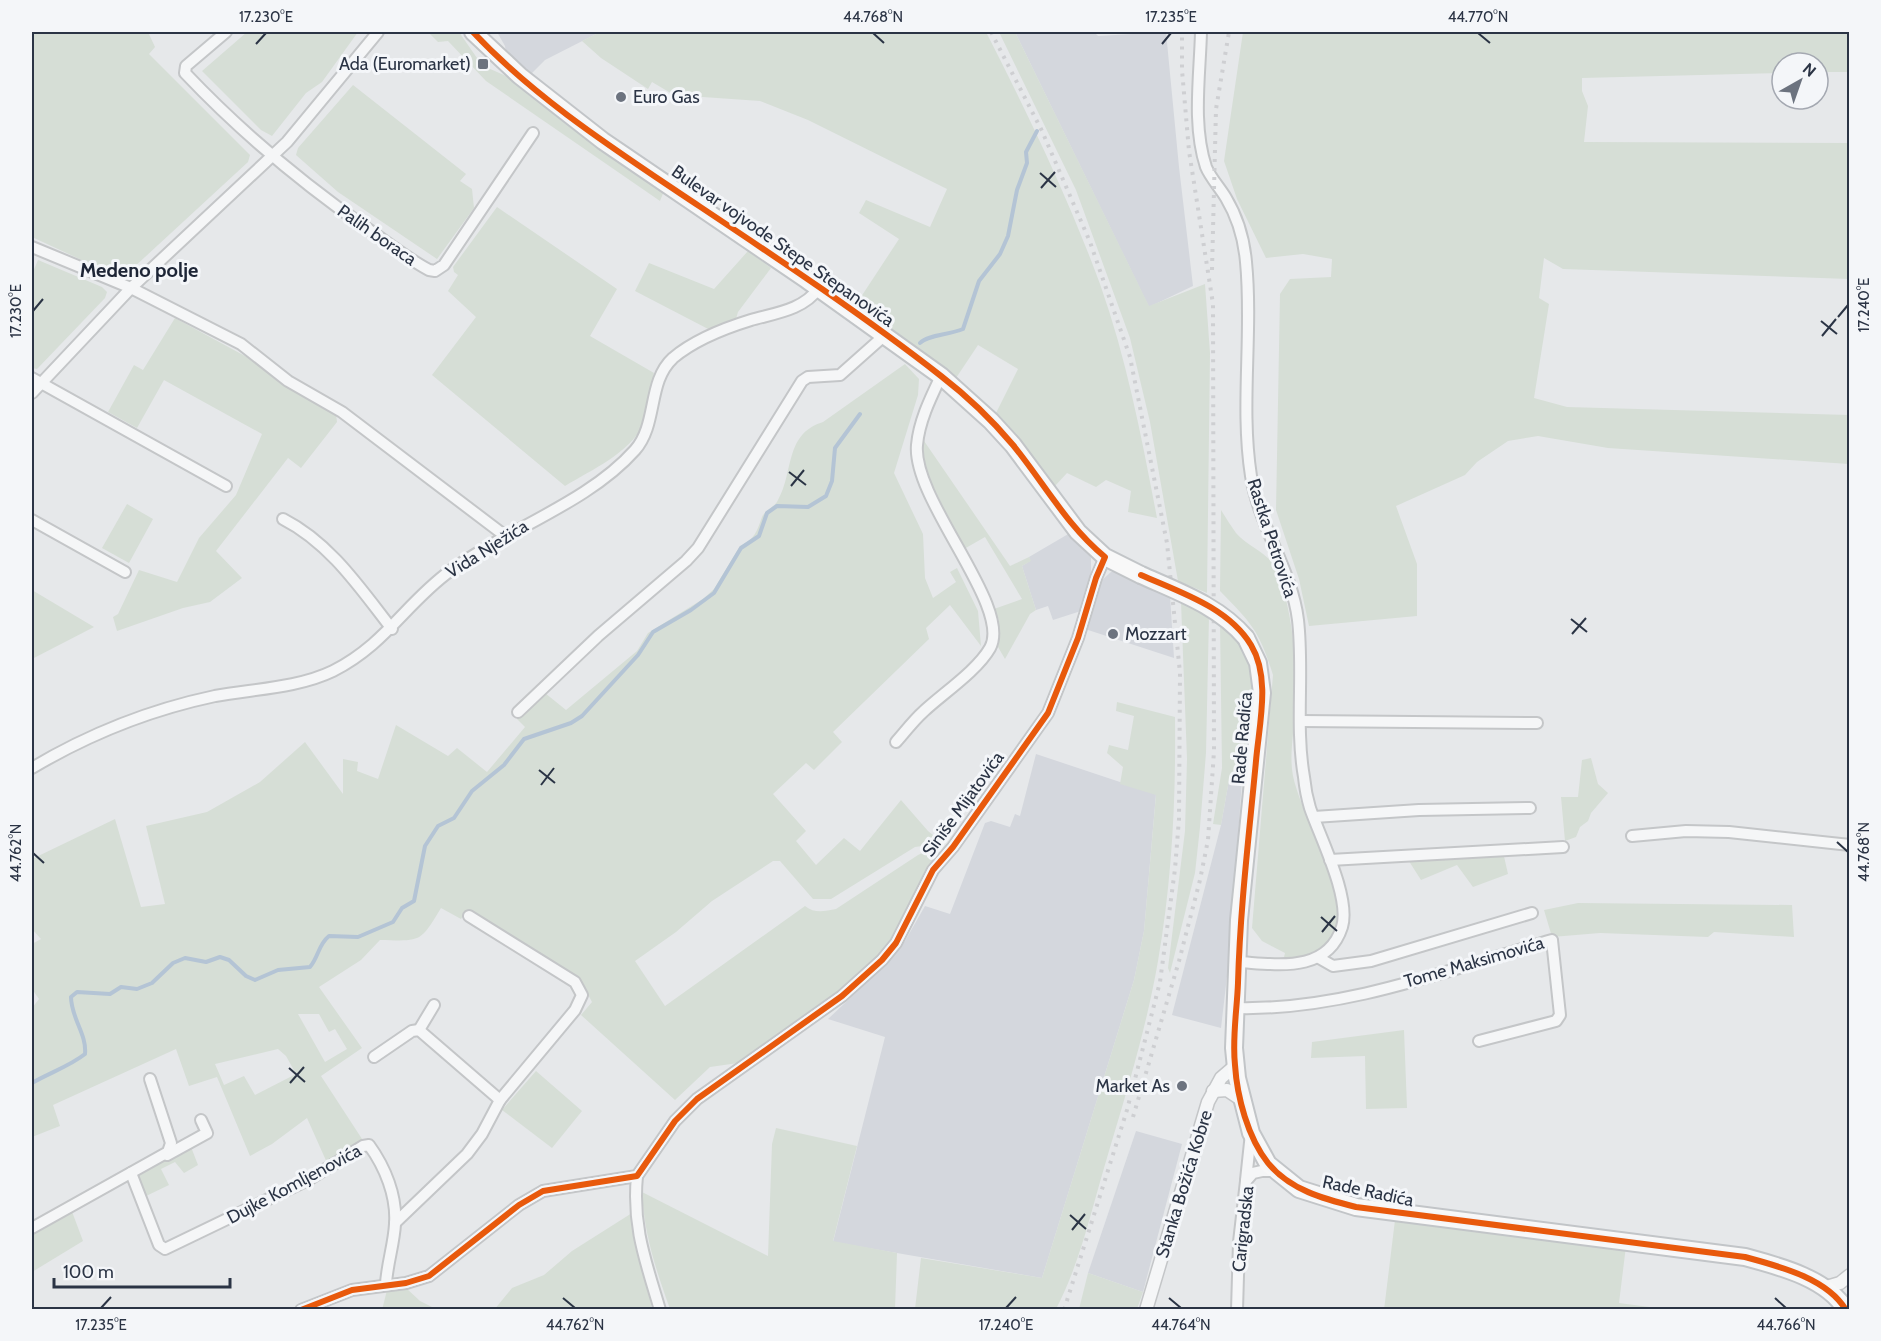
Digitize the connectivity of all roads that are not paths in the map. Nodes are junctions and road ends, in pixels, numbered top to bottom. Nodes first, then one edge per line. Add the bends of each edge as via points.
1 (226, 32) edge
2 (369, 32) edge
3 (378, 32) edge
4 (473, 32) edge
5 (1201, 32) edge
6 (342, 73) junction
7 (533, 132) dead end
8 (272, 155) junction
9 (32, 247) edge
10 (131, 288) junction
11 (819, 288) junction
12 (885, 335) junction
13 (941, 376) junction
14 (36, 380) edge
15 (32, 393) edge
16 (226, 486) dead end
17 (283, 519) dead end
18 (32, 520) edge
19 (507, 538) junction
20 (1106, 557) junction
21 (125, 572) dead end
22 (392, 629) junction
23 (1246, 638) joint
24 (518, 712) dead end
25 (1301, 721) junction
26 (1537, 723) dead end
27 (896, 742) dead end
28 (32, 768) edge
29 (1530, 808) dead end
30 (1314, 817) junction
31 (1632, 836) dead end
32 (1850, 845) edge
33 (1563, 847) dead end
34 (1330, 860) junction
35 (1532, 913) dead end
36 (469, 916) dead end
37 (1319, 957) junction
38 (1238, 962) junction
39 (434, 1005) dead end
40 (1236, 1008) junction
41 (419, 1030) junction
42 (1479, 1041) dead end
43 (374, 1057) dead end
44 (1234, 1066) junction
45 (150, 1079) dead end
46 (1213, 1091) junction
47 (500, 1100) junction
48 (1242, 1100) junction
49 (201, 1120) dead end
50 (1251, 1133) junction
51 (166, 1155) junction
52 (1275, 1171) junction
53 (131, 1173) junction
54 (637, 1176) junction
55 (1246, 1181) junction
56 (395, 1223) junction
57 (32, 1228) edge
58 (1850, 1275) edge
59 (386, 1284) junction
60 (1823, 1288) junction
61 (301, 1310) edge
62 (660, 1310) edge
63 (1146, 1310) edge
64 (1237, 1310) edge
65 (1846, 1310) edge

1 - 8 street, Palih boraca via 186,66 185,73
2 - 6 street
3 - 6 street
4 - 11 main road, Bulevar vojvode Stepe Stepanovića via 546,98 603,141
5 - 25 street, Rastka Petrovića via 1202,142 1207,169 1231,207 1243,238 1251,474 1255,497 1297,616 1302,664
6 - 8 street
7 - 8 street, Palih boraca via 444,265 435,271 421,266 339,209
8 - 10 street
9 - 10 street
10 - 14 street
10 - 19 street via 259,356 288,381 342,412
11 - 12 main road, Bulevar vojvode Stepe Stepanovića
11 - 19 street, Vida Nježića via 802,304 728,328 674,357 660,377 647,432 636,449 598,483
12 - 13 main road, Bulevar vojvode Stepe Stepanovića
12 - 24 street via 840,375 808,377 802,381 698,548
13 - 20 main road, Bulevar vojvode Stepe Stepanovića via 1013,445 1078,532
13 - 27 street via 920,429 917,458 935,508 984,598 992,644
14 - 15 street
14 - 16 street
17 - 22 street via 303,529 336,559
18 - 21 street
19 - 22 street, Vida Nježića via 448,572
20 - 23 main road, Bulevar vojvode Stepe Stepanovića, bridge via 1212,609
20 - 54 street, Siniše Mijatovića via 1048,712 933,870 896,943 842,996 697,1099 675,1121
22 - 28 street, Vida Nježića via 375,645 333,671 212,697 125,721
23 - 38 main road, Rade Radića via 1258,663 1262,693
25 - 26 street
25 - 30 street, Rastka Petrovića via 1300,755
29 - 30 street
30 - 34 street, Rastka Petrovića
31 - 32 street via 1729,832
33 - 34 street
34 - 37 street, Rastka Petrovića via 1344,917 1334,943
35 - 37 street via 1371,961 1333,966
36 - 47 street via 575,982 582,995 575,1010
37 - 38 street via 1293,964
38 - 40 main road, Rade Radića
39 - 41 street
40 - 42 street, Tome Maksimovića via 1288,1007 1385,988 1552,940 1560,1015 1556,1021
40 - 44 main road, Rade Radića
41 - 43 street
41 - 47 street
44 - 46 street, Stanka Božića Kobre
44 - 48 main road, Rade Radića
45 - 51 street via 171,1143
46 - 48 street via 1227,1089
46 - 63 street, Stanka Božića Kobre
47 - 56 street via 467,1154
48 - 50 main road, Rade Radića
49 - 51 street via 207,1133
50 - 52 main road, Rade Radića
50 - 55 street
51 - 53 street
52 - 55 street, Carigradska via 1254,1173
52 - 60 main road, Rade Radića via 1299,1189 1356,1207 1723,1253 1780,1268
53 - 56 street, Dujke Komljenovića via 159,1245 165,1249 308,1180 369,1145 390,1187
53 - 57 street
54 - 59 street via 543,1191 519,1205 429,1276
54 - 62 street via 635,1214
55 - 64 street, Carigradska
56 - 59 street, Dujke Komljenovića
58 - 60 street
59 - 61 street via 352,1290
60 - 65 main road, Rade Radića via 1839,1299

